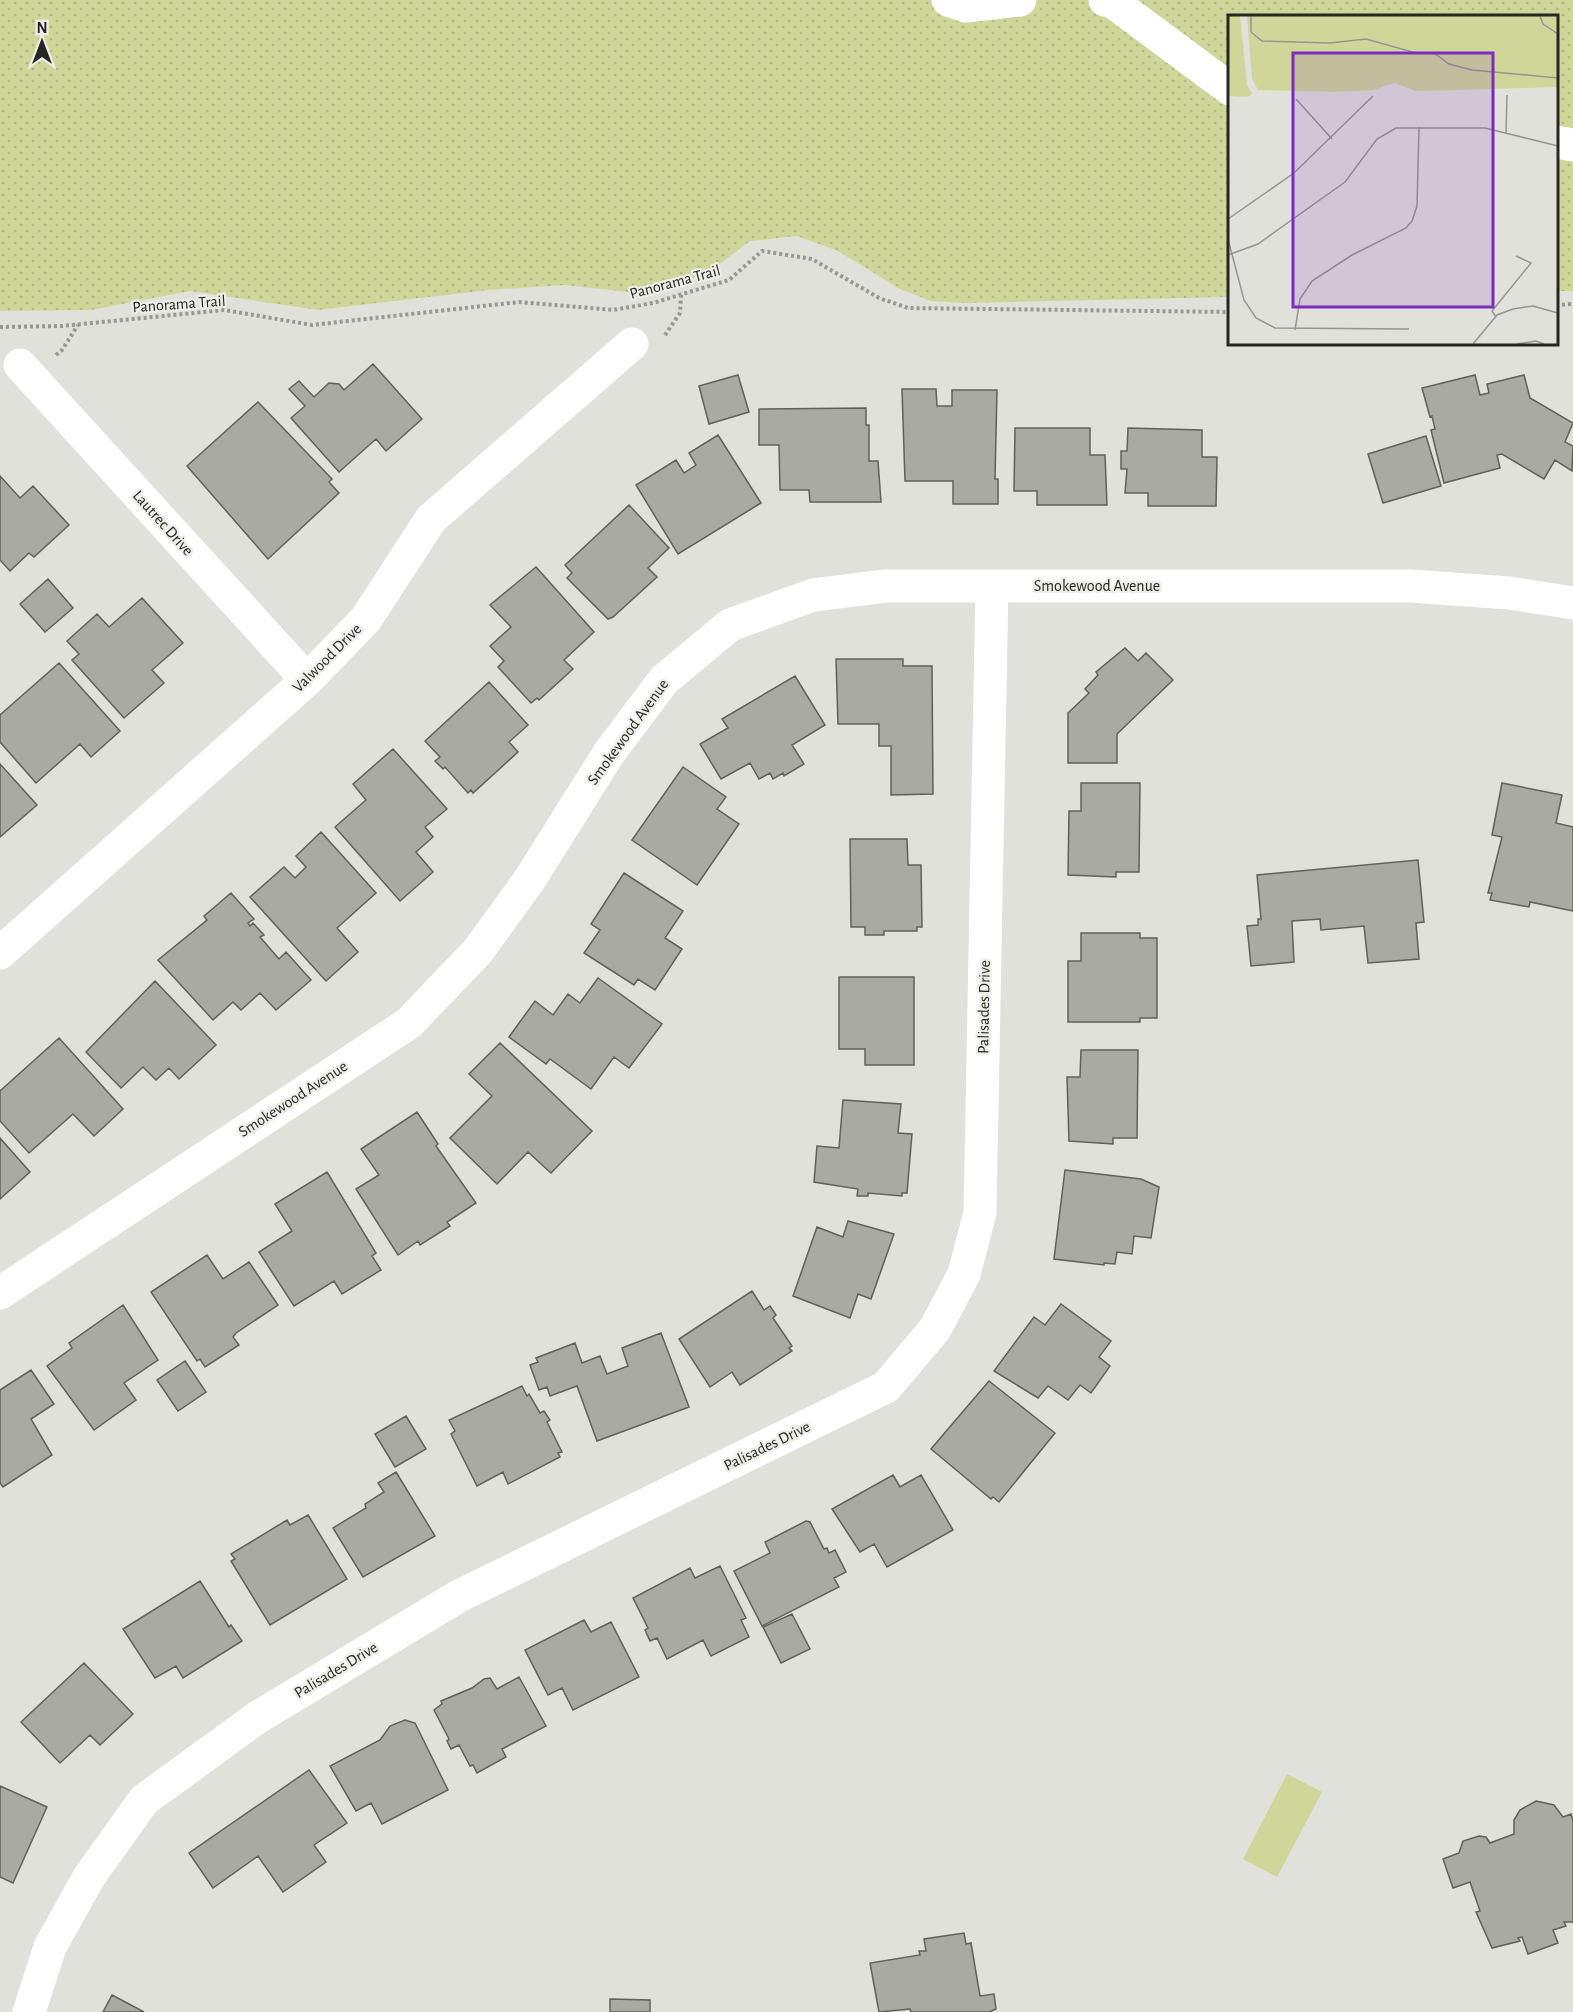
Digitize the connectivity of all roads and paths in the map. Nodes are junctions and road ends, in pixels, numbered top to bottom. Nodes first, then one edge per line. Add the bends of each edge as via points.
1 (948, 0) edge
2 (1020, 0) edge
3 (1105, 0) edge
4 (1228, 87) edge
5 (1558, 142) edge
6 (1573, 144) edge
7 (1573, 304) edge
8 (1558, 305) edge
9 (1228, 312) edge
10 (0, 327) edge
11 (632, 344) dead end
12 (20, 365) dead end
13 (992, 586) junction
14 (1573, 603) edge
15 (307, 680) junction
16 (0, 953) edge
17 (0, 1293) edge
18 (29, 2012) edge

1 - 2 street via 966,6
3 - 4 street
5 - 6 street
7 - 8 path
9 - 10 path, Panorama Trail via 908,308 879,298 812,259 762,251 729,280 653,303 613,310 519,302 312,326 224,310 62,326
11 - 15 street, Valwood Drive via 431,519 366,619
12 - 15 street, Lautrec Drive
13 - 14 street, Smokewood Avenue via 1411,586 1509,592
13 - 17 street, Smokewood Avenue via 886,586 813,595 730,625 664,680 609,753 530,879 478,951 409,1023
13 - 18 street, Palisades Drive via 980,1213 964,1274 935,1329 886,1387 459,1596 258,1717 144,1800 89,1877 50,1947
15 - 16 street, Valwood Drive

